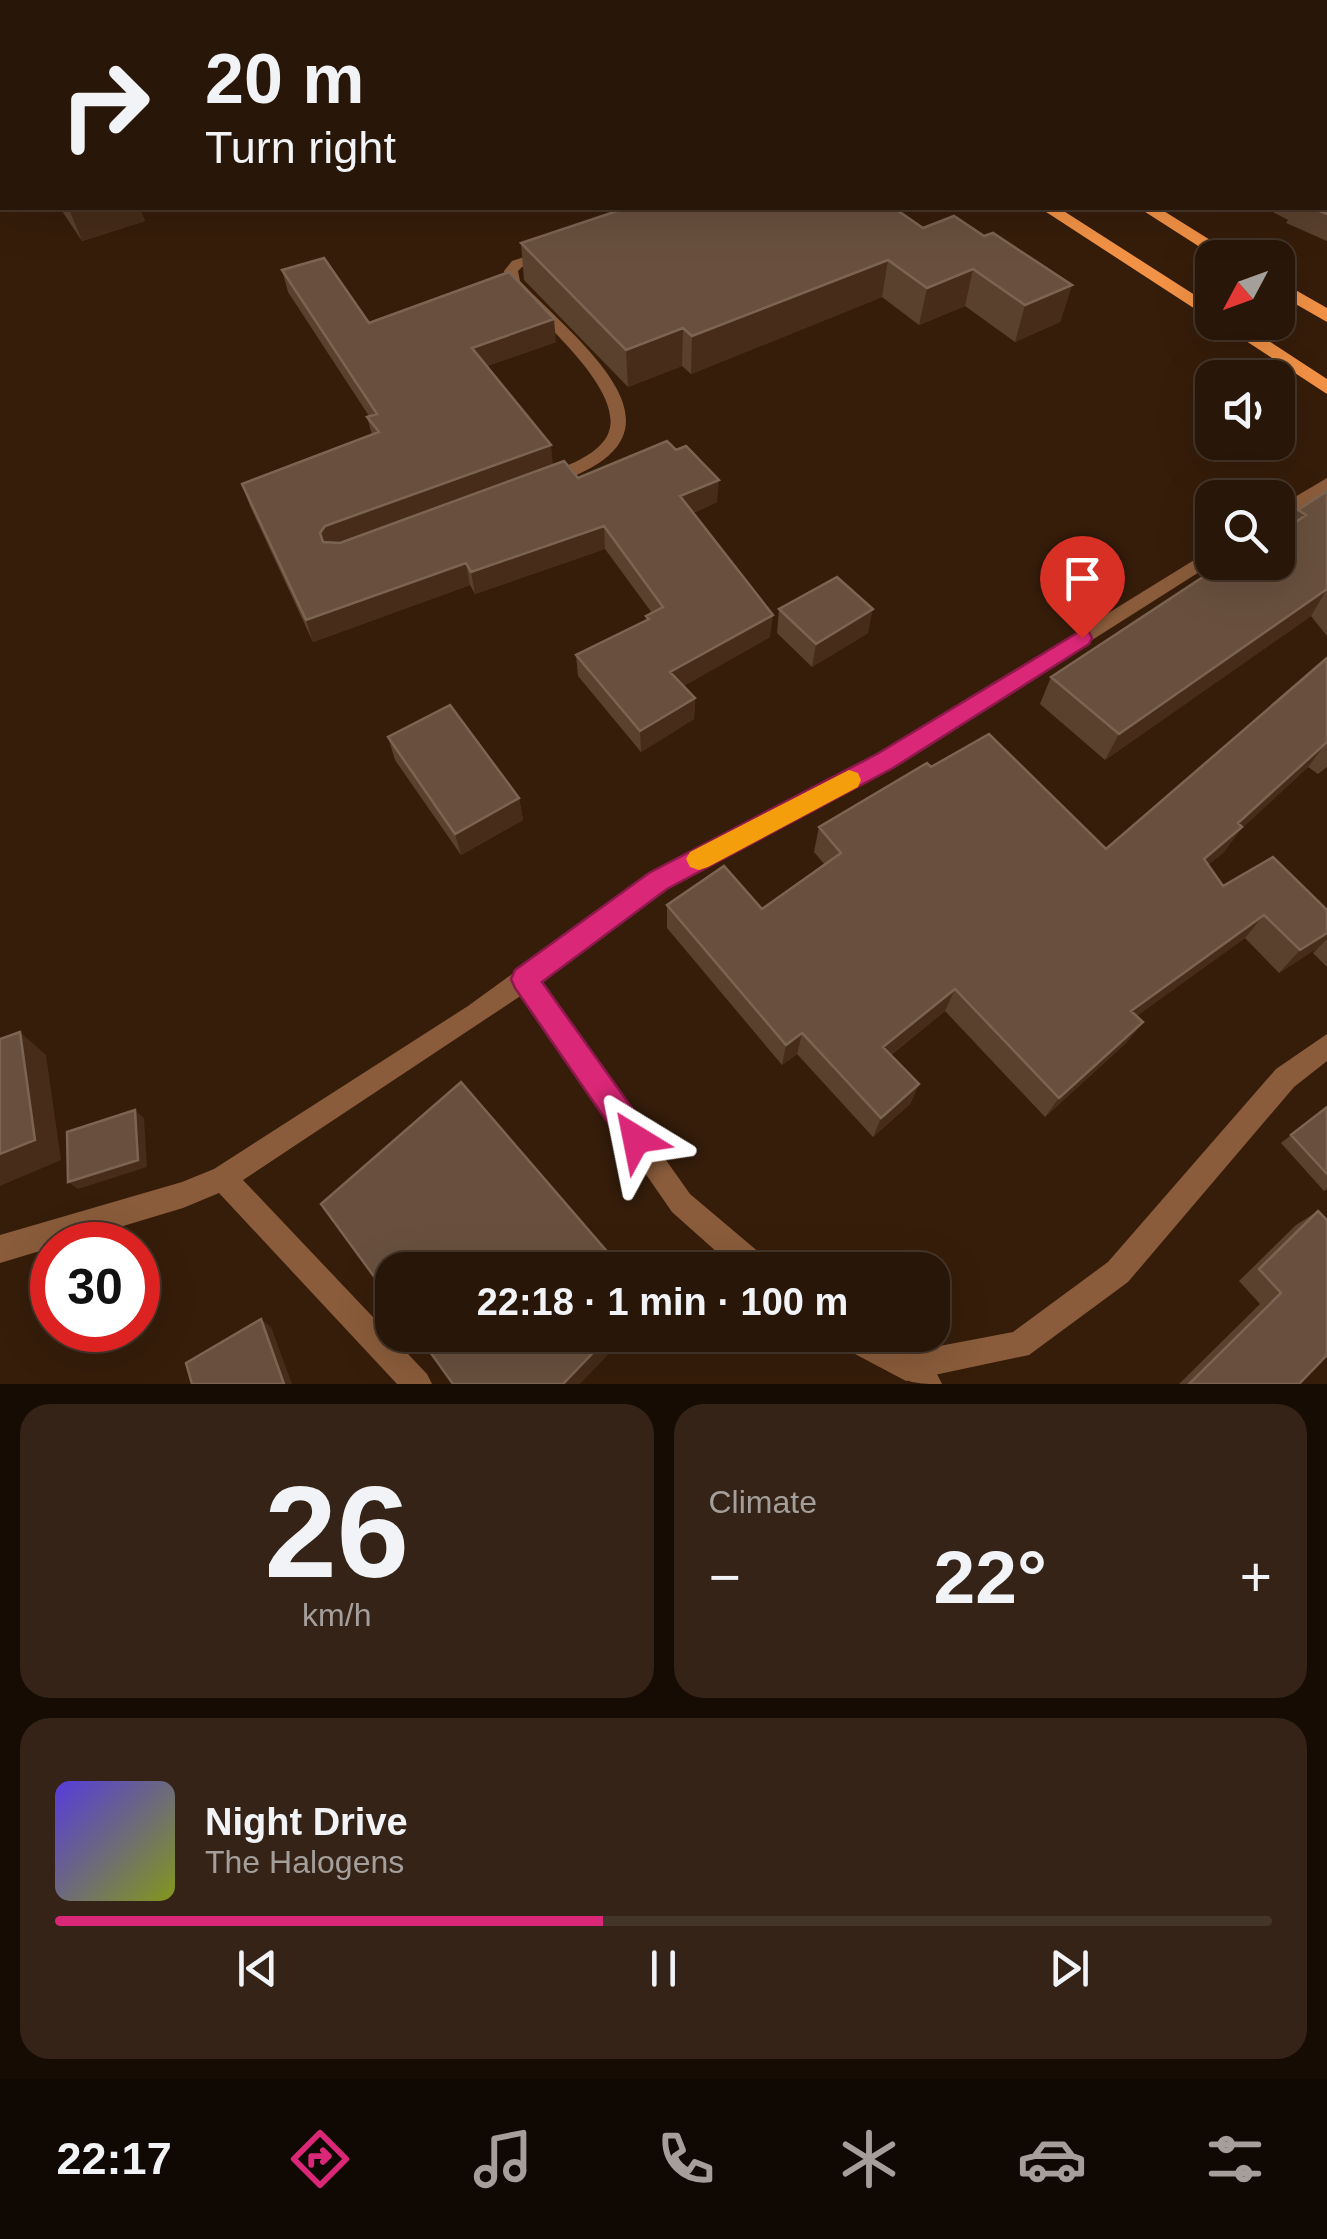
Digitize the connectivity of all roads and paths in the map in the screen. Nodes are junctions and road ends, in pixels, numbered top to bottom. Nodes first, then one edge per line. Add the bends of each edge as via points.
1 (1051, 210) edge
2 (1151, 210) edge
3 (1200, 240) edge
4 (569, 246) edge
5 (1295, 296) edge
6 (1195, 303) edge
7 (1327, 316) edge
8 (1254, 340) edge
9 (1327, 388) edge
10 (536, 484) edge
11 (1327, 484) edge
12 (1295, 504) edge
13 (1195, 567) edge
14 (524, 979) junction
15 (1327, 1046) edge
16 (223, 1178) junction
17 (0, 1248) edge
18 (737, 1252) edge
19 (877, 1352) edge
20 (916, 1375) edge
21 (416, 1384) edge

1 - 6 main road
2 - 3 main road
4 - 10 street via 511,271 605,379 615,395 619,434 590,464
5 - 7 main road
8 - 9 main road
11 - 12 street
13 - 14 street via 885,761 658,881
14 - 16 street
14 - 18 street via 681,1203
15 - 20 street via 1284,1078 1118,1272 1019,1345
16 - 17 street
16 - 21 street
19 - 20 street

